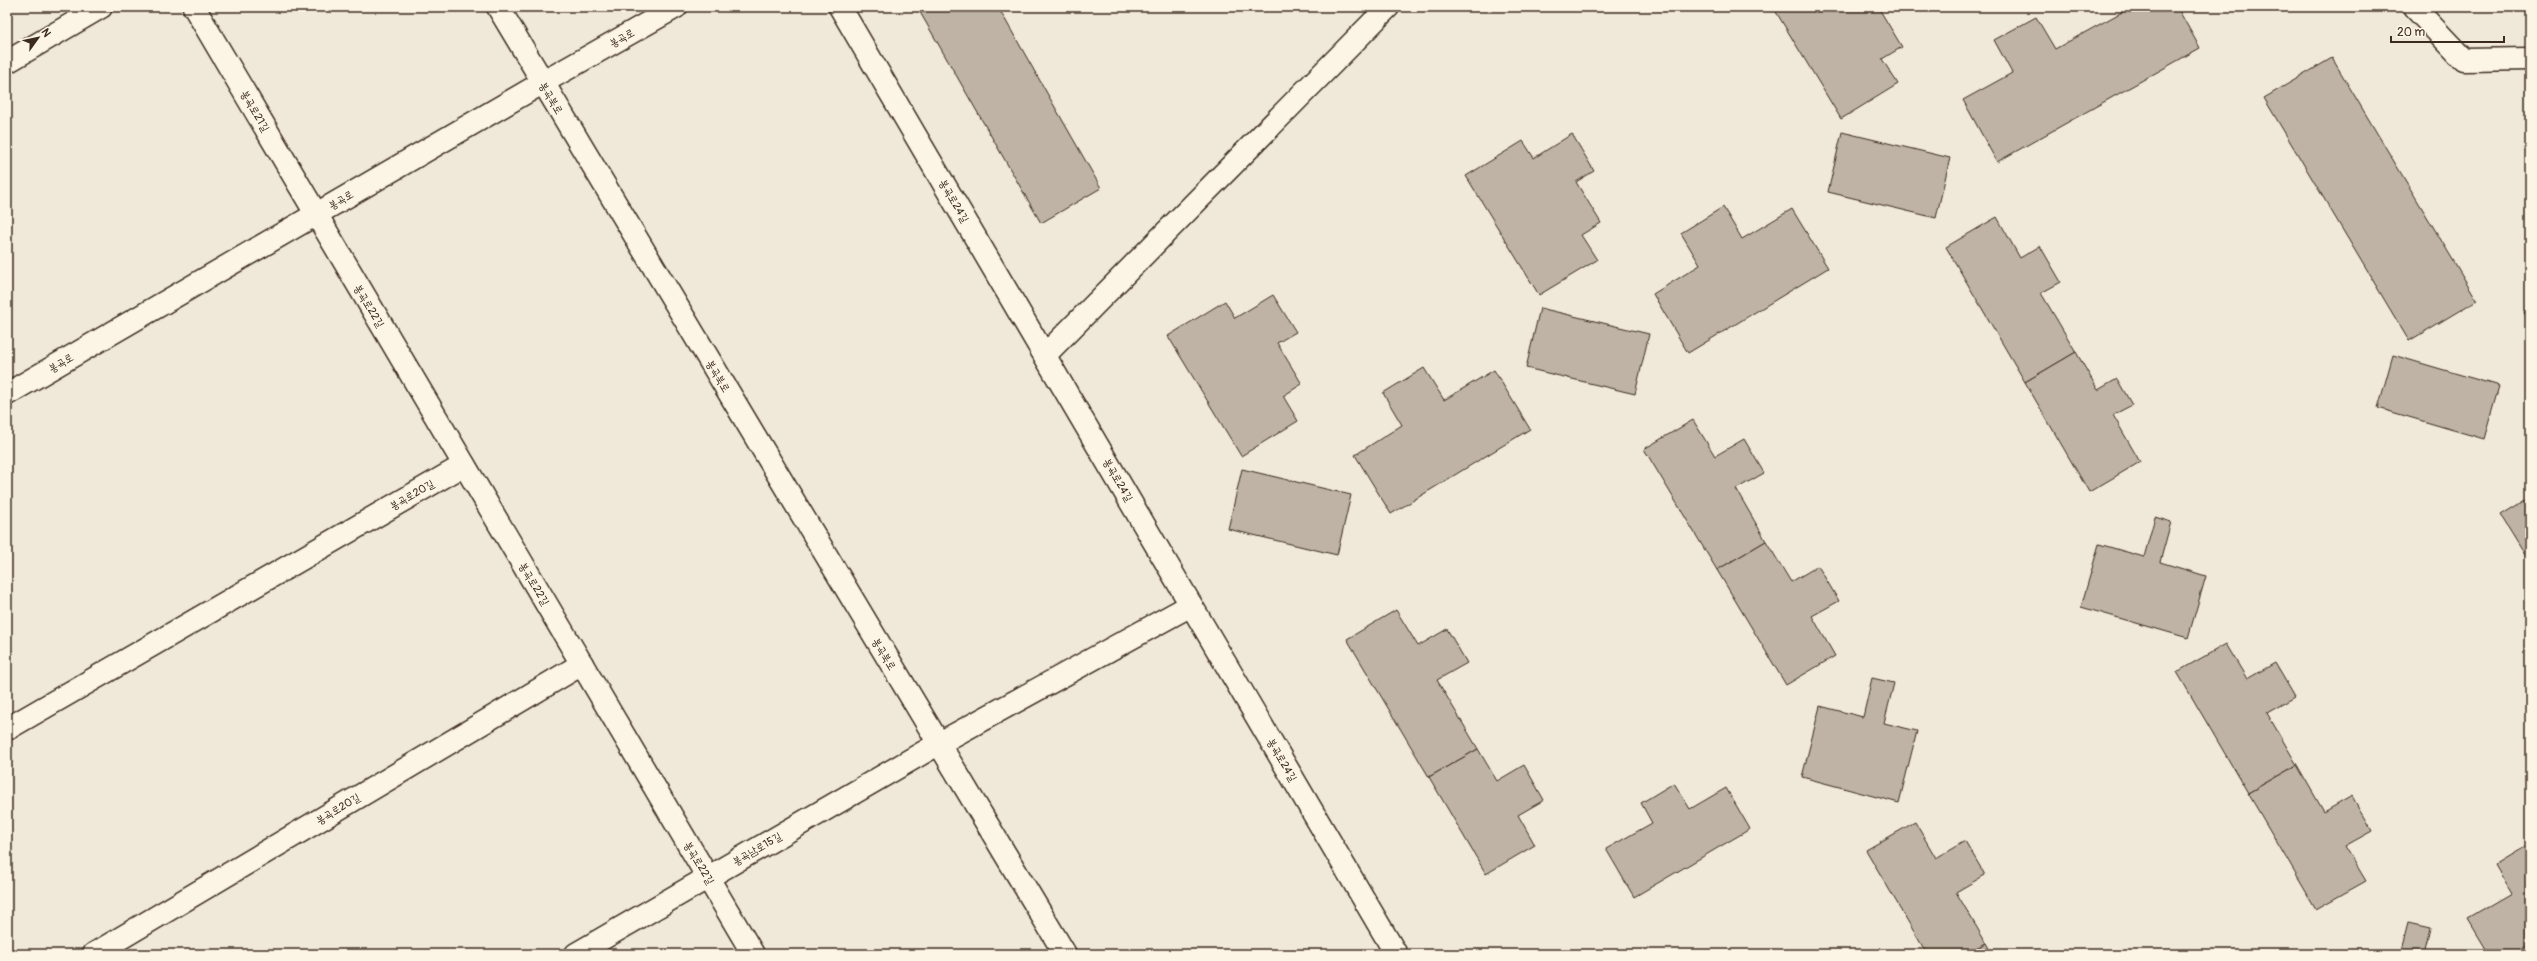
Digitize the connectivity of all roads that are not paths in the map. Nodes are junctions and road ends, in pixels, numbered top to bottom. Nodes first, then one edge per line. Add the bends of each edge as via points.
1 (101, 7) edge
2 (194, 7) edge
3 (498, 7) edge
4 (676, 7) edge
5 (840, 7) edge
6 (1388, 7) edge
7 (2414, 7) edge
8 (2530, 59) edge
9 (7, 62) edge
10 (542, 83) junction
11 (315, 215) junction
12 (1045, 355) junction
13 (7, 394) edge
14 (464, 465) junction
15 (1191, 605) junction
16 (582, 664) junction
17 (7, 729) edge
18 (938, 744) junction
19 (708, 878) junction
20 (94, 954) edge
21 (576, 954) edge
22 (753, 954) edge
23 (1065, 954) edge
24 (1396, 954) edge

1 - 9 street
2 - 11 street, 봉곡로21길
3 - 10 street, 봉곡북로
4 - 10 street, 봉곡로
5 - 12 street, 봉곡로24길
6 - 12 street
7 - 8 street via 2464,60
10 - 11 street, 봉곡로
10 - 18 street, 봉곡북로
11 - 13 street, 봉곡로
11 - 14 street, 봉곡로22길
12 - 15 street, 봉곡로24길
14 - 16 street, 봉곡로22길
14 - 17 street, 봉곡로20길
15 - 18 street
15 - 24 street, 봉곡로24길
16 - 19 street, 봉곡로22길
16 - 20 street, 봉곡로20길
18 - 19 street, 봉곡남로15길
18 - 23 street, 봉곡북로
19 - 21 street, 봉곡남로15길
19 - 22 street, 봉곡로22길

